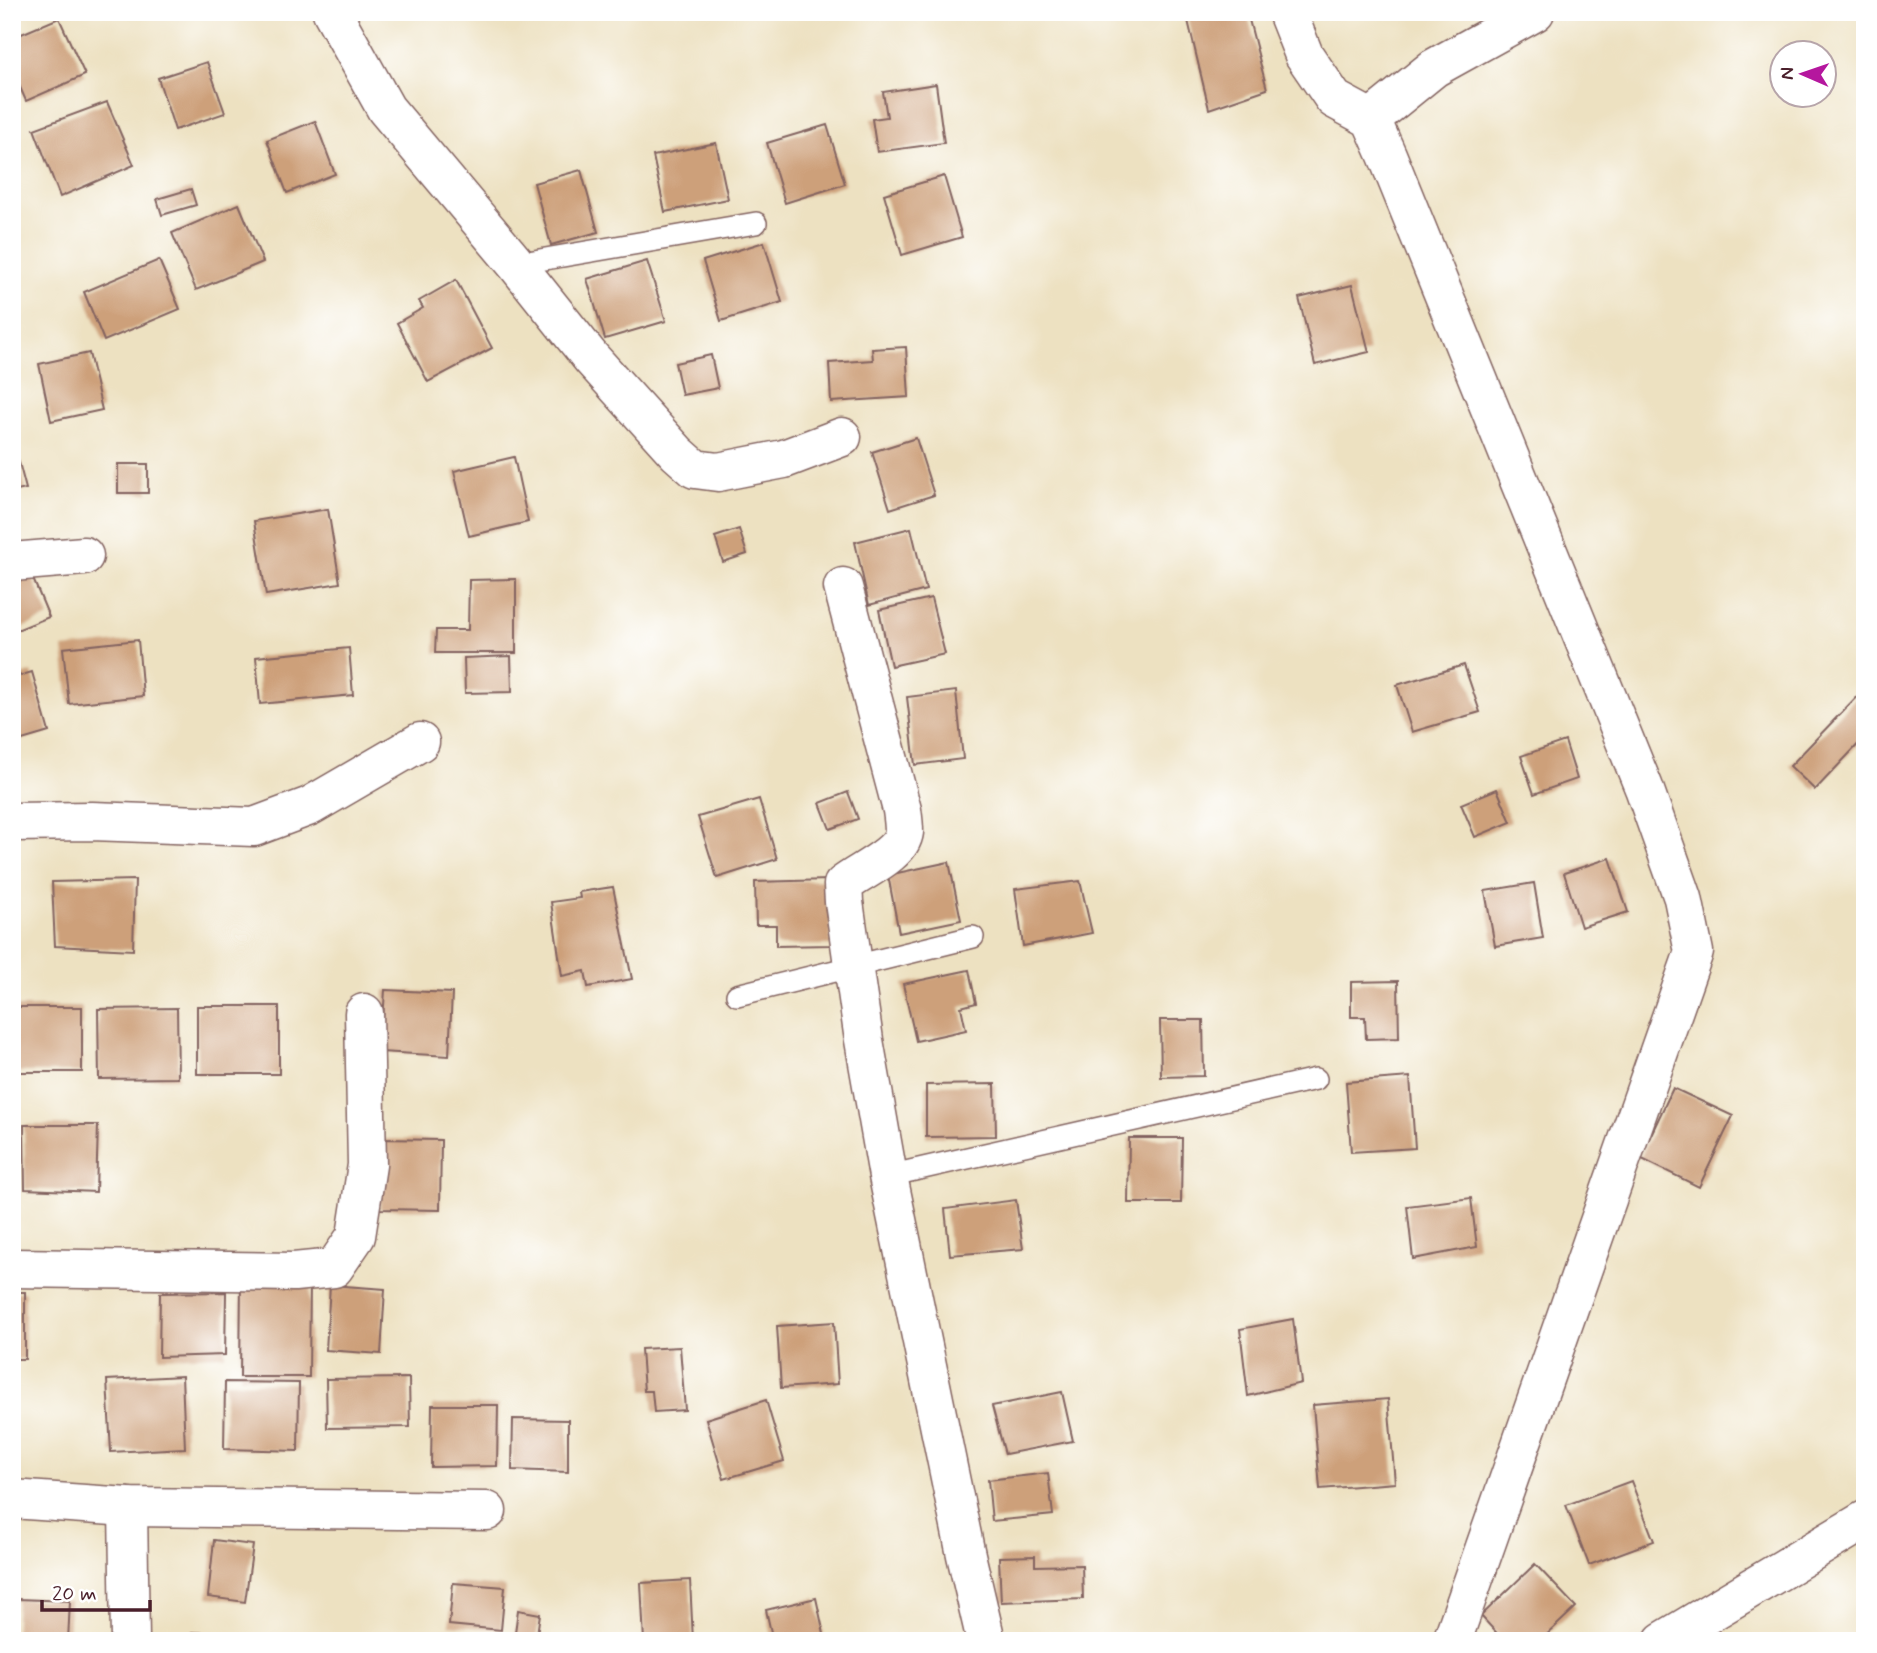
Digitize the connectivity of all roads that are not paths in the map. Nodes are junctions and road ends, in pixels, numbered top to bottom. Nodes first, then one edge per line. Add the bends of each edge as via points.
1 (332, 12) edge
2 (1287, 12) edge
3 (1535, 12) edge
4 (1371, 119) junction
5 (756, 223) dead end
6 (516, 264) junction
7 (842, 437) dead end
8 (84, 556) dead end
9 (12, 562) edge
10 (843, 587) dead end
11 (420, 742) dead end
12 (12, 822) edge
13 (973, 937) dead end
14 (853, 966) junction
15 (737, 995) dead end
16 (364, 1013) dead end
17 (1316, 1079) dead end
18 (888, 1175) junction
19 (12, 1268) edge
20 (12, 1499) edge
21 (128, 1507) junction
22 (487, 1511) dead end
23 (1865, 1520) edge
24 (130, 1641) edge
25 (986, 1641) edge
26 (1452, 1641) edge
27 (1663, 1641) edge

1 - 6 street via 386,109
2 - 4 street via 1304,55 1334,99
3 - 4 street via 1434,68
4 - 26 street via 1644,788 1684,898 1694,953
5 - 6 lane
6 - 7 street via 591,358 695,469 718,472 784,459
8 - 9 street
10 - 14 street via 902,810 904,835 890,856 843,885
11 - 12 street via 310,806 254,827
13 - 14 lane
14 - 15 lane
14 - 18 street
16 - 19 street via 367,1165 356,1236 334,1268 294,1272
17 - 18 lane
18 - 25 street
20 - 21 street
21 - 22 street
21 - 24 street
23 - 27 street

